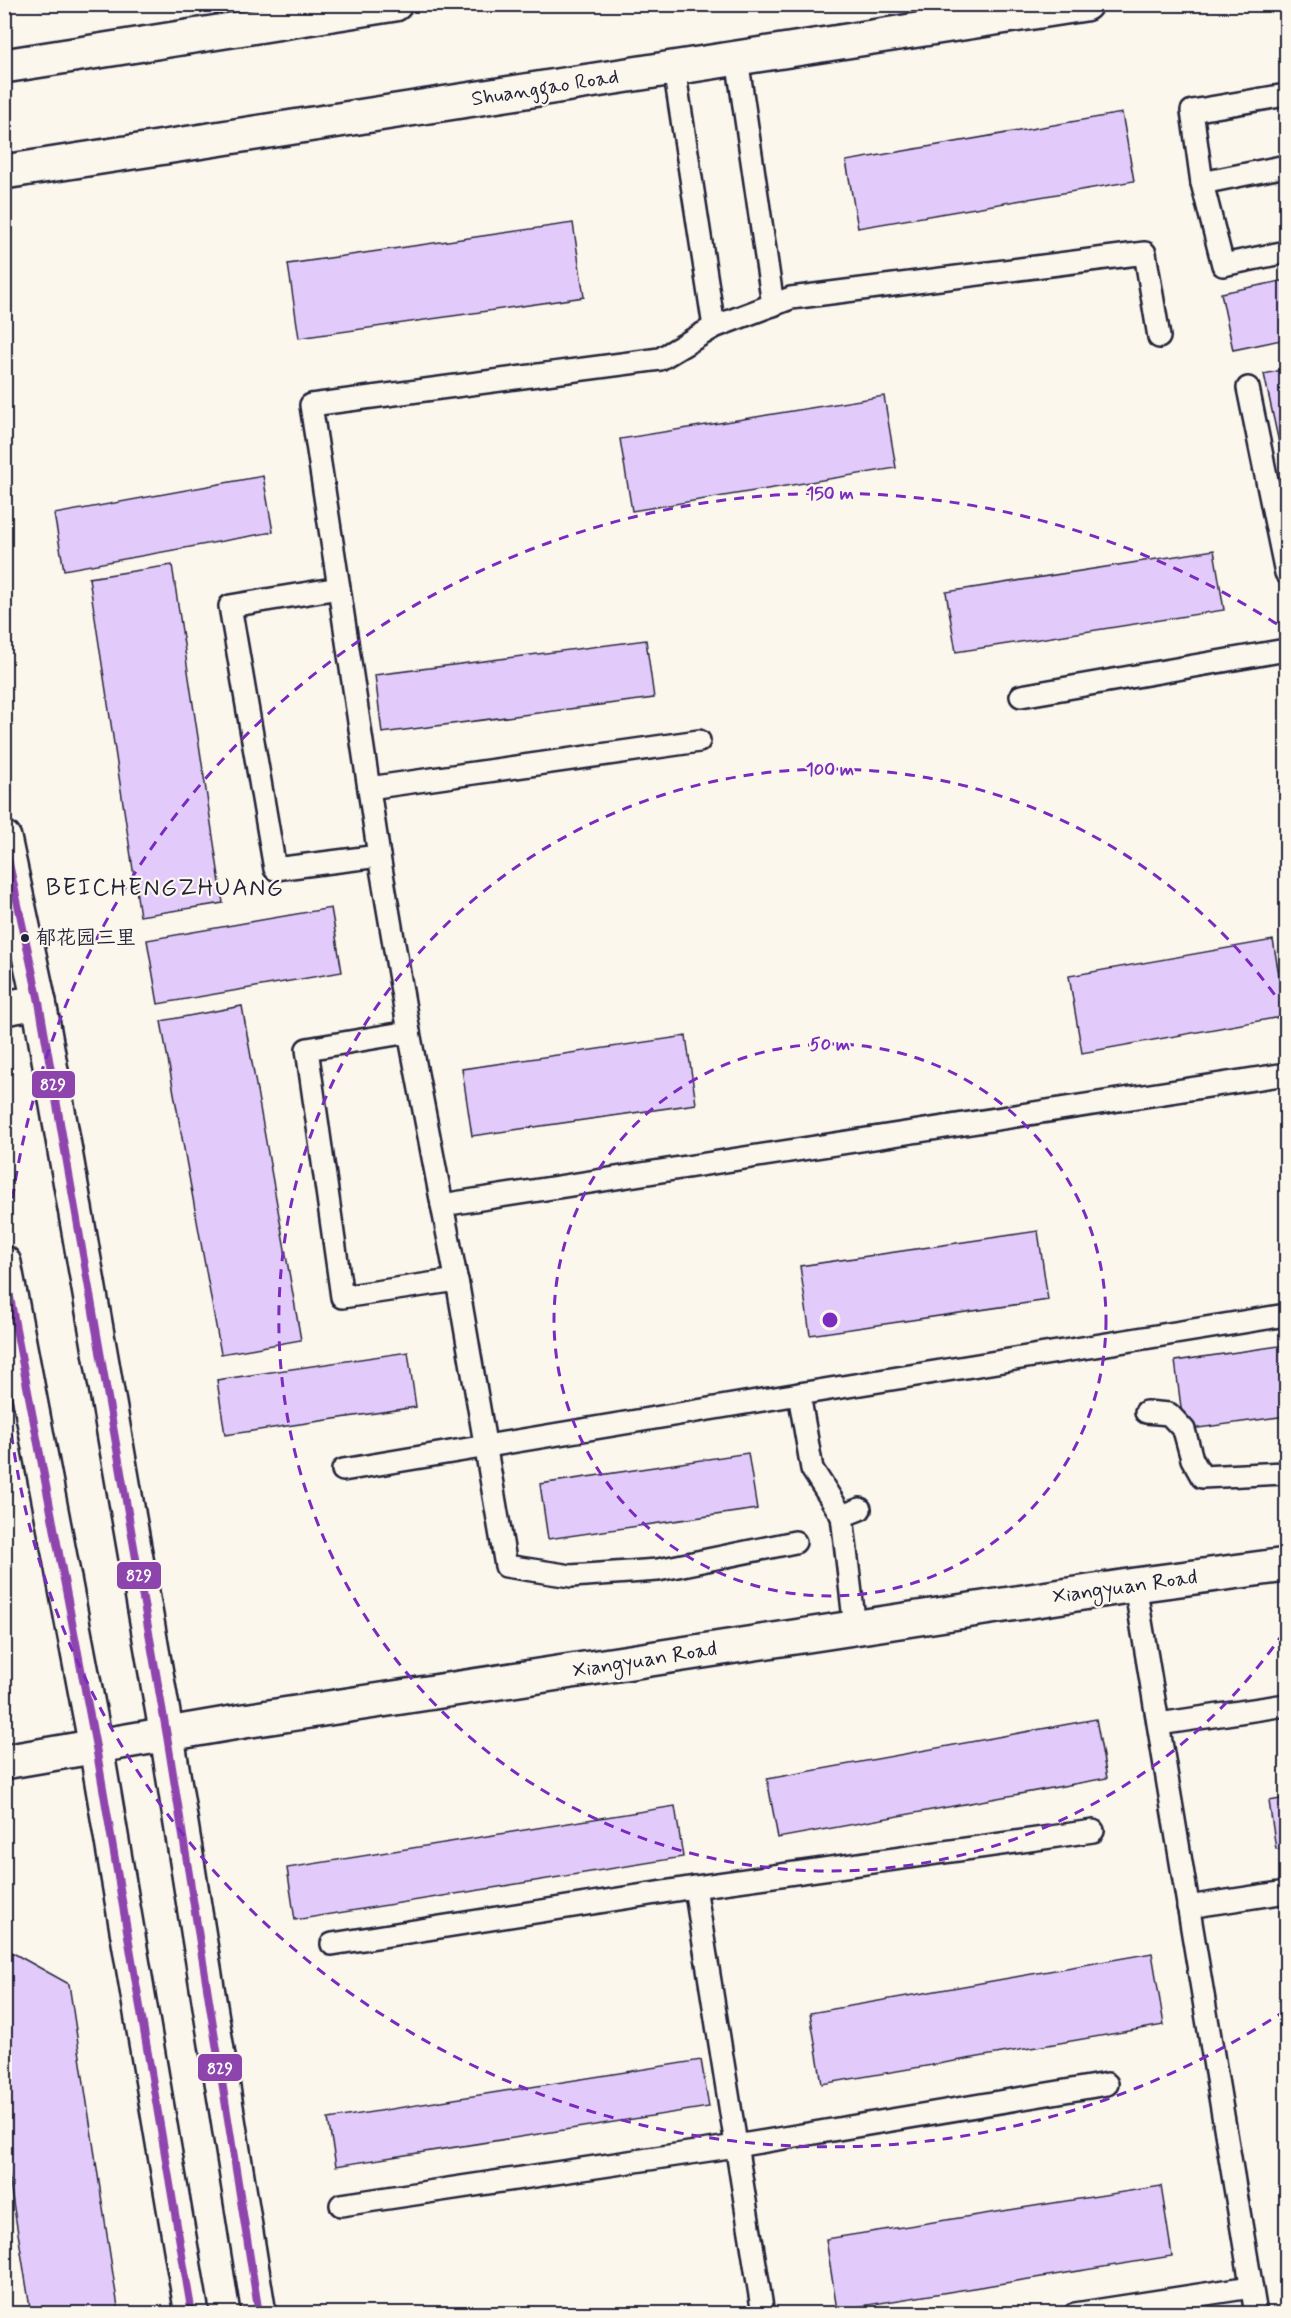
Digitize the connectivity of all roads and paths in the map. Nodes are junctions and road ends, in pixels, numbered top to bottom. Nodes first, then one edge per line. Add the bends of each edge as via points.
1 (395, 4) edge
2 (1085, 4) edge
3 (737, 58) junction
4 (4, 66) edge
5 (674, 68) junction
6 (1287, 95) edge
7 (1287, 166) edge
8 (4, 172) edge
9 (1202, 183) junction
10 (1287, 252) edge
11 (773, 305) junction
12 (714, 327) junction
13 (1159, 337) dead end
14 (1248, 388) dead end
15 (1287, 573) edge
16 (339, 588) junction
17 (1287, 650) edge
18 (1021, 696) dead end
19 (699, 741) dead end
20 (369, 788) junction
21 (4, 838) edge
22 (380, 856) junction
23 (39, 1002) junction
24 (4, 1008) edge
25 (409, 1032) junction
26 (1287, 1074) edge
27 (442, 1205) junction
28 (4, 1263) edge
29 (458, 1288) junction
30 (1287, 1315) edge
31 (799, 1394) junction
32 (1146, 1412) dead end
33 (485, 1446) junction
34 (343, 1470) dead end
35 (1287, 1473) edge
36 (795, 1542) dead end
37 (1287, 1565) edge
38 (1135, 1585) junction
39 (855, 1628) junction
40 (1287, 1705) edge
41 (1159, 1724) junction
42 (167, 1736) junction
43 (96, 1748) junction
44 (4, 1762) edge
45 (1093, 1831) dead end
46 (695, 1887) junction
47 (1287, 1892) edge
48 (1188, 1907) junction
49 (332, 1944) dead end
50 (1107, 2084) dead end
51 (736, 2146) junction
52 (341, 2205) dead end
53 (1251, 2287) junction
54 (192, 2313) edge
55 (259, 2313) edge
56 (763, 2313) edge
57 (1075, 2313) edge
58 (1256, 2313) edge

1 - 4 street
2 - 3 street, Shuanggao Road
3 - 5 street, Shuanggao Road
3 - 11 lane
5 - 8 street, Shuanggao Road
5 - 12 lane
6 - 9 lane via 1192,111
7 - 9 lane
9 - 10 lane via 1223,265
11 - 12 lane
11 - 13 lane via 791,298 1145,253
12 - 16 lane via 660,359 310,405
14 - 15 lane
16 - 20 lane
16 - 22 lane via 230,606 275,869
17 - 18 lane
19 - 20 lane
20 - 22 lane
21 - 23 street
22 - 25 lane
23 - 24 street
23 - 42 street
25 - 27 lane
25 - 29 lane via 307,1049 342,1297 457,1280
26 - 27 lane
27 - 29 lane
28 - 43 street
29 - 33 lane
30 - 31 lane
31 - 33 lane
31 - 39 lane via 812,1469 851,1512
32 - 35 lane via 1169,1414 1184,1430 1202,1477
33 - 34 lane
33 - 36 lane via 506,1566 571,1576 658,1570
37 - 38 street, Xiangyuan Road
38 - 39 street, Xiangyuan Road
38 - 41 lane
39 - 42 street, Xiangyuan Road
40 - 41 lane
41 - 48 lane
42 - 43 street, Xiangyuan Road
42 - 55 street
43 - 44 street, Xiangyuan Road
43 - 54 street
45 - 46 lane
46 - 49 lane
46 - 51 lane
47 - 48 lane
48 - 53 lane
50 - 51 lane
51 - 52 lane
51 - 56 lane
53 - 57 lane
53 - 58 lane

